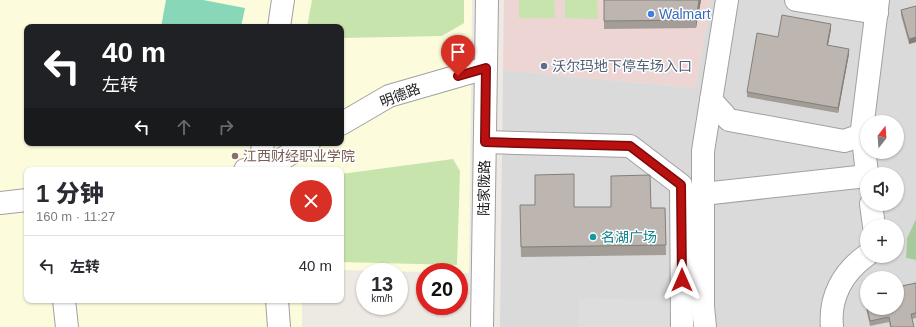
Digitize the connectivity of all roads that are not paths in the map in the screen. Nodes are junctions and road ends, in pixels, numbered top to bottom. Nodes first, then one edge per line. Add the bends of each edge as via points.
1 (283, 0) edge
2 (487, 0) edge
3 (727, 0) edge
4 (796, 0) edge
5 (878, 6) edge
6 (279, 24) edge
7 (486, 68) junction
8 (711, 100) junction
9 (864, 115) edge
10 (344, 122) edge
11 (860, 136) edge
12 (485, 142) junction
13 (263, 146) edge
14 (303, 146) edge
15 (260, 167) edge
16 (264, 167) edge
17 (860, 176) edge
18 (703, 194) junction
19 (24, 200) edge
20 (0, 203) edge
21 (860, 260) edge
22 (64, 303) edge
23 (278, 303) edge
24 (67, 327) edge
25 (279, 327) edge
26 (482, 327) edge
27 (682, 327) edge
28 (705, 327) edge
29 (832, 327) edge

1 - 6 street
2 - 7 street, 陆家陇路
3 - 8 street
4 - 5 street
5 - 9 street
7 - 10 street, 明德路 via 389,96
7 - 12 street, 陆家陇路
8 - 11 street via 729,120 844,141
8 - 18 street via 703,151
12 - 26 street, 陆家陇路
12 - 27 street via 630,146 681,185
13 - 15 street
14 - 16 street
17 - 18 street
18 - 28 street
19 - 20 street
21 - 29 street via 841,281 833,301
22 - 24 street
23 - 25 street

